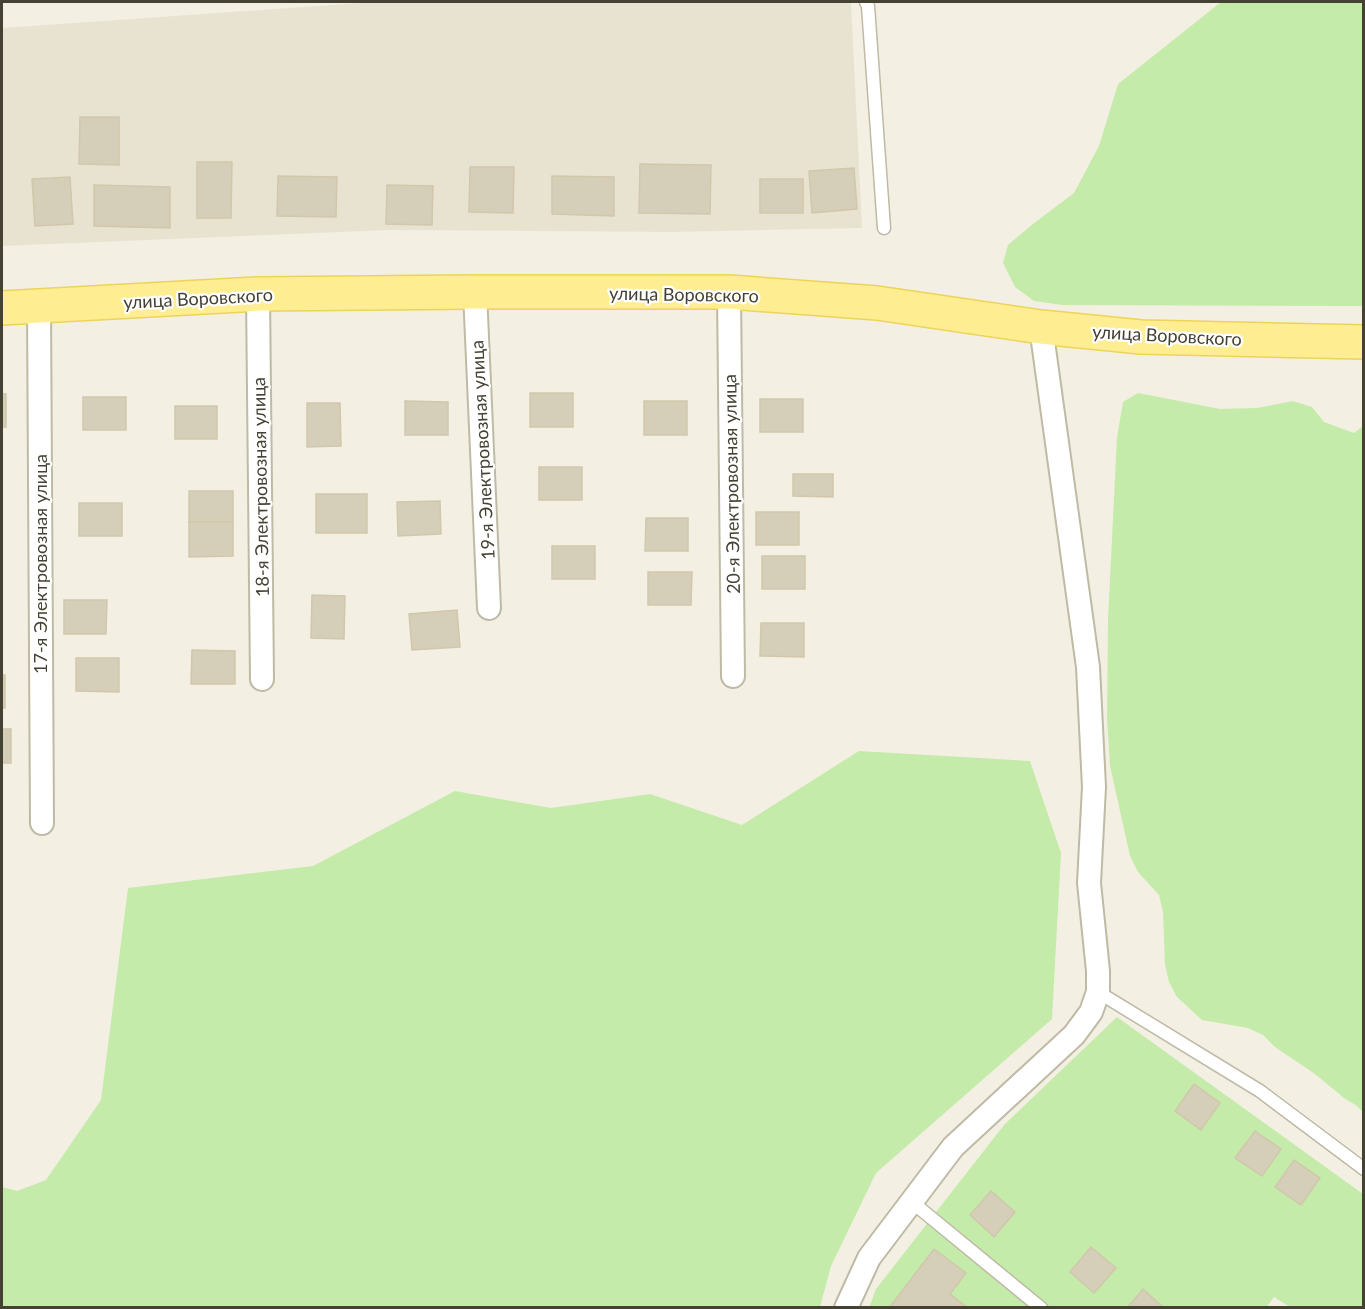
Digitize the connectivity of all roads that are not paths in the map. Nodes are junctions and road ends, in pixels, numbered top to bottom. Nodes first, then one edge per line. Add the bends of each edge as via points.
1 (866, 2) edge
2 (884, 228) dead end
3 (474, 292) junction
4 (729, 292) junction
5 (258, 294) junction
6 (39, 306) junction
7 (2, 308) edge
8 (1041, 327) junction
9 (1364, 342) edge
10 (489, 608) dead end
11 (733, 676) dead end
12 (262, 679) dead end
13 (42, 823) dead end
14 (1098, 992) junction
15 (1364, 1169) edge
16 (912, 1202) junction
17 (846, 1308) edge
18 (1041, 1308) edge

1 - 2 lane
3 - 4 main road, улица Воровского
3 - 5 main road, улица Воровского
3 - 10 street, 19-я Электровозная улица
4 - 8 main road, улица Воровского via 877,303
4 - 11 street, 20-я Электровозная улица
5 - 6 main road, улица Воровского
5 - 12 street, 18-я Электровозная улица
6 - 7 main road, улица Воровского
6 - 13 street, 17-я Электровозная улица
8 - 9 main road, улица Воровского via 1141,337
8 - 14 street via 1088,667 1094,787 1089,883
14 - 15 lane via 1260,1092
14 - 16 street via 1091,1012 1074,1035 953,1148
16 - 17 street via 869,1258
16 - 18 lane

